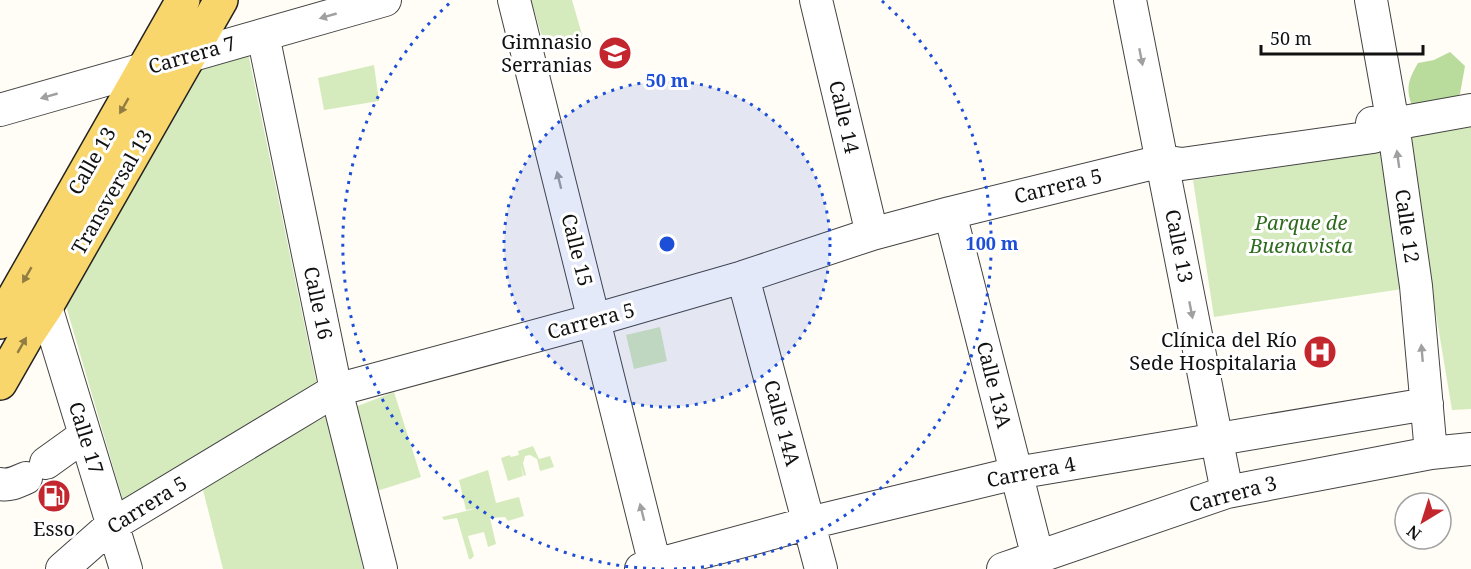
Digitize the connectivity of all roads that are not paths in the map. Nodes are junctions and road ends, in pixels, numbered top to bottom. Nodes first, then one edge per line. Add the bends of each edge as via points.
1 (183, 0) edge
2 (222, 0) edge
3 (385, 0) edge
4 (514, 0) edge
5 (816, 0) edge
6 (1130, 0) edge
7 (1371, 0) edge
8 (263, 35) junction
9 (189, 56) junction
10 (145, 69) junction
11 (0, 110) edge
12 (1471, 110) edge
13 (1393, 124) junction
14 (1162, 161) junction
15 (950, 213) junction
16 (872, 234) junction
17 (743, 277) junction
18 (46, 307) junction
19 (594, 320) junction
20 (0, 322) edge
21 (0, 383) edge
22 (336, 390) junction
23 (1427, 404) junction
24 (85, 435) junction
25 (1216, 439) junction
26 (1471, 449) edge
27 (1431, 453) junction
28 (1016, 473) junction
29 (24, 475) edge
30 (1227, 492) junction
31 (809, 523) junction
32 (112, 525) junction
33 (1038, 558) junction
34 (651, 568) edge
35 (62, 569) edge
36 (126, 569) edge
37 (381, 569) edge
38 (821, 569) edge
39 (1003, 569) edge

1 - 10 main road, Calle 13
2 - 9 main road, Transversal 13
3 -> 8 street, Carrera 7
19 -> 4 street, Calle 15
5 - 16 street, Calle 14
6 -> 14 street, Calle 13
7 - 13 street, Calle 12
8 - 9 street, Carrera 7
8 - 22 street, Calle 16
9 - 10 street, Carrera 7
9 - 18 main road, Transversal 13
10 -> 11 street, Carrera 7
10 -> 20 main road, Calle 13
12 - 13 street, Carrera 5
13 - 14 street, Carrera 5 via 1373,137 1182,164
23 -> 13 street, Calle 12 via 1416,286
14 - 15 street, Carrera 5
14 -> 25 street, Calle 13
15 - 16 street, Carrera 5
15 - 28 street, Calle 13A
16 - 17 street, Carrera 5
17 - 19 street, Carrera 5
17 - 31 street, Calle 14A
21 -> 18 main road, Transversal 13
18 - 24 street, Calle 17
19 - 22 street, Carrera 5
34 -> 19 street, Calle 15
22 - 32 street, Carrera 5
22 - 37 street, Calle 16
23 - 25 street, Carrera 4
23 - 27 street, Calle 12
24 - 29 street
24 - 32 street, Calle 17
25 - 28 street, Carrera 4
25 - 30 street, Calle 13
26 - 27 street, Carrera 3
27 - 30 street, Carrera 3
28 - 31 street, Carrera 4
28 - 33 street, Calle 13A
30 - 33 street, Carrera 3
31 - 34 street, Carrera 4
31 - 38 street, Calle 14A
32 - 35 street, Carrera 5
32 - 36 street, Calle 17
33 - 39 street, Carrera 3

